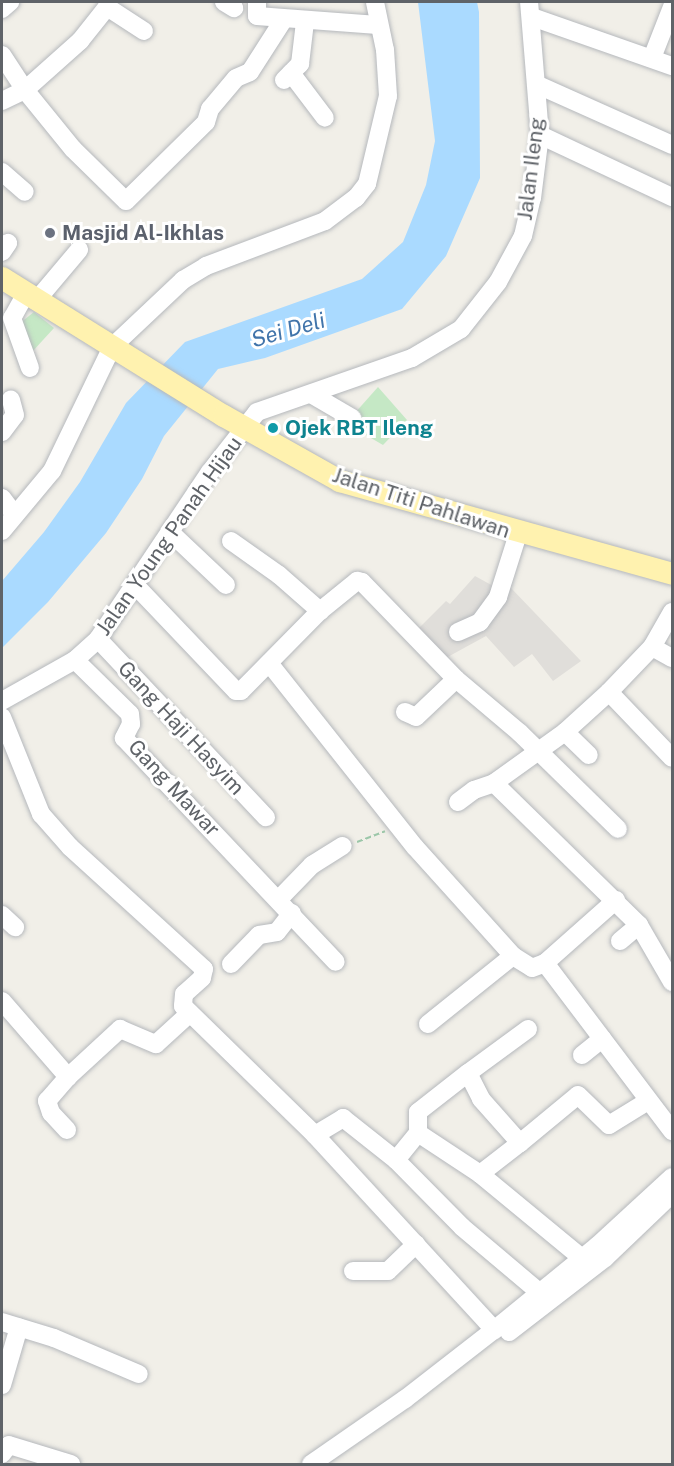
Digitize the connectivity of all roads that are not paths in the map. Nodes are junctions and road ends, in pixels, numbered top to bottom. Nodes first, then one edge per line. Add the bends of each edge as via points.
1 (10, 2) edge
2 (257, 2) edge
3 (375, 2) edge
4 (672, 7) edge
5 (2, 9) edge
6 (531, 9) edge
7 (284, 19) junction
8 (305, 22) junction
9 (378, 25) junction
10 (144, 32) dead end
11 (2, 55) edge
12 (652, 58) junction
13 (672, 66) edge
14 (538, 86) junction
15 (25, 90) junction
16 (2, 101) edge
17 (325, 118) dead end
18 (540, 135) junction
19 (672, 145) edge
20 (2, 172) edge
21 (25, 192) dead end
22 (672, 197) edge
23 (79, 250) dead end
24 (2, 278) edge
25 (31, 298) junction
26 (112, 347) junction
27 (30, 368) dead end
28 (311, 394) junction
29 (11, 400) dead end
30 (352, 418) dead end
31 (245, 427) junction
32 (2, 432) edge
33 (2, 498) edge
34 (15, 515) junction
35 (2, 531) edge
36 (170, 532) junction
37 (518, 534) junction
38 (231, 541) dead end
39 (665, 573) edge
40 (226, 585) dead end
41 (136, 586) junction
42 (320, 611) junction
43 (672, 612) edge
44 (458, 632) dead end
45 (98, 639) junction
46 (652, 647) junction
47 (672, 658) edge
48 (75, 660) junction
49 (268, 663) junction
50 (456, 678) junction
51 (609, 692) junction
52 (2, 701) edge
53 (405, 712) dead end
54 (2, 717) edge
55 (565, 732) junction
56 (537, 751) junction
57 (590, 755) dead end
58 (672, 758) edge
59 (494, 783) junction
60 (458, 802) dead end
61 (266, 817) dead end
62 (618, 829) dead end
63 (343, 846) road end
64 (280, 898) junction
65 (616, 900) junction
66 (292, 914) junction
67 (639, 925) junction
68 (620, 941) dead end
69 (513, 956) junction
70 (336, 962) dead end
71 (545, 963) junction
72 (231, 964) dead end
73 (672, 982) edge
74 (2, 1001) edge
75 (190, 1013) junction
76 (428, 1024) dead end
77 (528, 1029) dead end
78 (602, 1039) junction
79 (582, 1055) dead end
80 (468, 1073) junction
81 (68, 1077) junction
82 (648, 1101) junction
83 (67, 1130) dead end
84 (672, 1131) edge
85 (418, 1132) junction
86 (315, 1135) junction
87 (520, 1143) junction
88 (396, 1160) junction
89 (480, 1174) junction
90 (672, 1177) edge
91 (672, 1194) edge
92 (416, 1244) junction
93 (601, 1252) junction
94 (582, 1258) junction
95 (353, 1271) dead end
96 (538, 1291) junction
97 (10, 1324) edge
98 (494, 1330) junction
99 (448, 1372) junction
100 (139, 1374) dead end
101 (2, 1385) edge
102 (386, 1418) junction
103 (2, 1455) edge
104 (71, 1464) edge
105 (311, 1464) edge
106 (329, 1464) edge

1 - 5 street
2 - 7 street via 258,16
3 - 9 street
4 - 12 street
6 - 12 street
6 - 14 street, Jalan Ileng
7 - 8 street
7 - 15 street via 250,72 236,78 210,109 206,122 126,201 73,148
8 - 9 street
8 - 17 street via 301,58 287,77
9 - 26 street via 385,50 388,96 367,184 356,198 325,221 206,266 183,280
10 - 15 street via 107,7 80,41
11 - 15 street
12 - 13 street
14 - 18 street, Jalan Ileng
14 - 19 street
15 - 16 street
18 - 22 street
18 - 28 street, Jalan Ileng via 523,236 498,282 461,329 412,358
20 - 21 street
23 - 25 street
24 - 25 main road, Jalan Titi Pahlawan
25 - 26 main road, Jalan Titi Pahlawan
25 - 27 street via 12,318
26 - 31 main road, Jalan Titi Pahlawan
26 - 34 street via 52,471
28 - 30 street
28 - 31 street, Jalan Ileng via 257,412
29 - 32 street via 15,415
31 - 36 street, Jalan Young Panah Hijau
31 - 37 main road, Jalan Titi Pahlawan via 340,481
33 - 34 street
34 - 35 street
36 - 40 street
36 - 41 street, Jalan Young Panah Hijau
37 - 39 main road, Jalan Titi Pahlawan
37 - 44 street via 498,597 480,622
38 - 42 street
41 - 45 street, Jalan Young Panah Hijau
41 - 49 street via 236,691 241,691
42 - 49 street
42 - 50 street via 357,581 362,582
43 - 46 street
45 - 48 street, Jalan Young Panah Hijau
45 - 61 street, Gang Haji Hasyim
46 - 47 street
46 - 51 street
48 - 52 street, Jalan Young Panah Hijau
48 - 64 street, Gang Mawar via 130,714 131,724 124,738
49 - 69 street via 415,847
50 - 53 street via 416,717
50 - 56 street
51 - 55 street
51 - 58 street
54 - 75 street via 41,814 70,847 204,969 202,978 182,1001
55 - 56 street
55 - 57 street
56 - 59 street
56 - 62 street
59 - 60 street via 474,790
59 - 65 street
63 - 64 street via 312,865
64 - 66 street, Gang Mawar
65 - 67 street
65 - 71 street
66 - 70 street, Gang Mawar
66 - 72 street via 276,932 259,935
67 - 68 street
67 - 73 street
69 - 71 street via 532,968
69 - 76 street
71 - 78 street
74 - 81 street
75 - 81 street via 156,1044 120,1029
75 - 86 street
77 - 80 street
78 - 79 street
78 - 82 street
80 - 85 street via 418,1112
80 - 87 street via 481,1099
81 - 83 street via 47,1101 51,1113
82 - 84 street
82 - 87 street via 609,1125 578,1095
85 - 88 street
85 - 89 street
86 - 88 street via 343,1118
86 - 92 street
87 - 89 street
88 - 96 street via 462,1227
89 - 94 street
90 - 93 street
91 - 93 street
92 - 95 street via 388,1271
92 - 98 street
93 - 94 street
93 - 99 street
94 - 96 street
96 - 98 street
97 - 100 street
97 - 101 street
98 - 99 street
99 - 102 street
102 - 105 street
102 - 106 street
103 - 104 street via 9,1444

